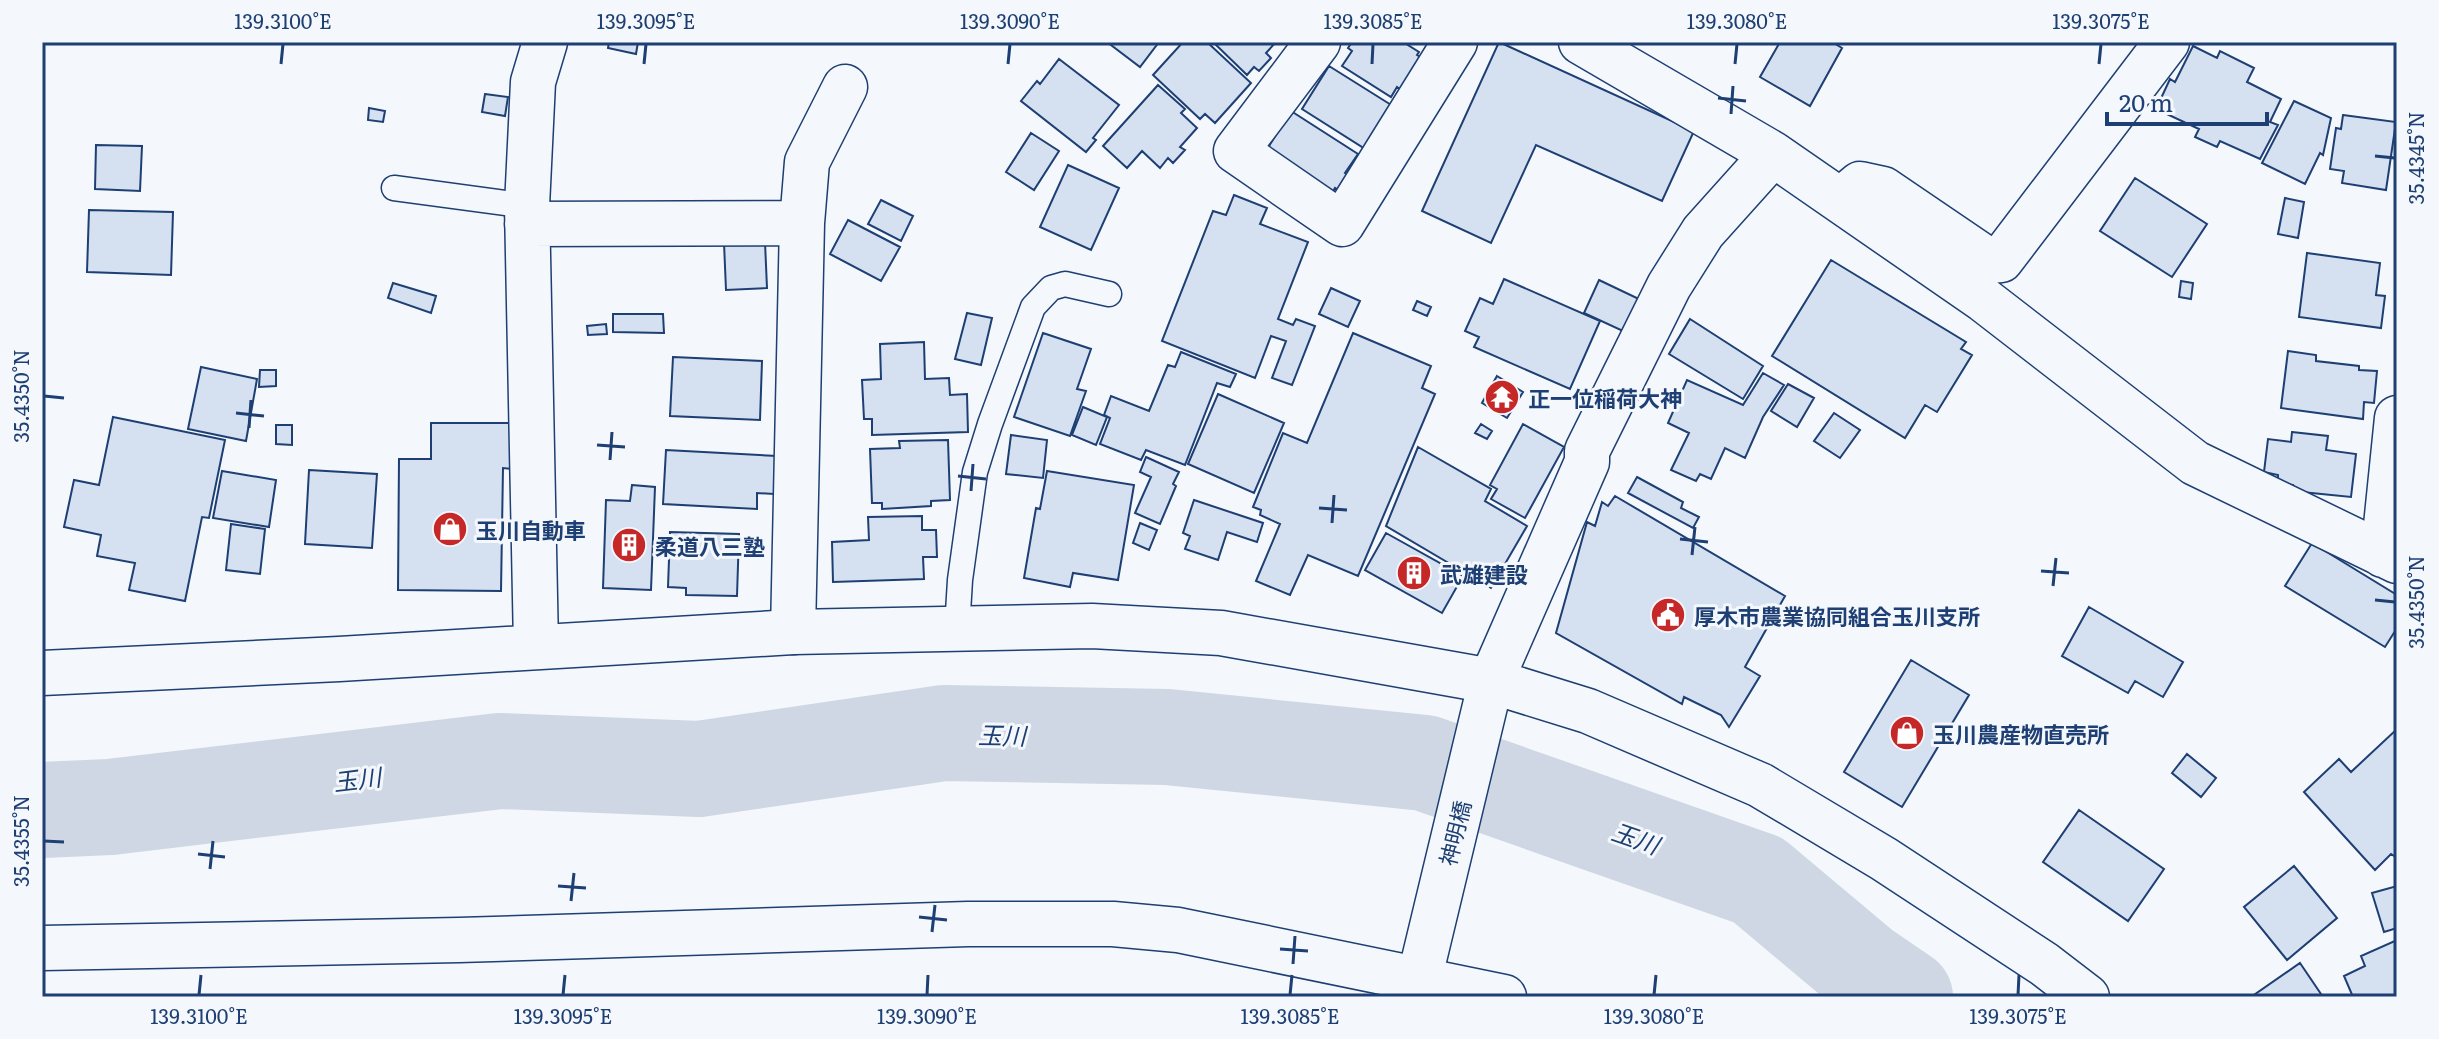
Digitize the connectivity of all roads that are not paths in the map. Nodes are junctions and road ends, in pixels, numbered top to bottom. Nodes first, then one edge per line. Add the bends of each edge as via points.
1 (545, 42) edge
2 (1318, 42) edge
3 (1455, 42) edge
4 (1581, 42) edge
5 (2167, 42) edge
6 (845, 87) dead end
7 (1773, 154) junction
8 (394, 188) dead end
9 (1841, 200) junction
10 (527, 215) junction
11 (802, 223) junction
12 (1109, 294) dead end
13 (2397, 418) edge
14 (2390, 558) edge
15 (957, 629) junction
16 (793, 632) junction
17 (536, 646) junction
18 (42, 673) edge
19 (1487, 696) junction
20 (42, 948) edge
21 (1419, 978) edge
22 (1504, 997) edge
23 (2087, 997) edge

1 - 10 street via 533,82
2 - 3 street via 1236,151 1342,224
4 - 7 street
5 - 9 street via 2001,260 1989,261 1883,189 1860,184
6 - 11 street via 807,162
7 - 9 street
7 - 19 street, 神明橋 via 1703,232 1669,286 1587,451 1587,462
8 - 10 lane
9 - 14 street via 1984,300 2195,463
10 - 11 street
10 - 17 street
11 - 16 street
12 - 15 lane via 1065,284 1051,288 1033,307 975,472
13 - 14 street
15 - 16 street
15 - 19 street via 1092,626 1221,633
16 - 17 street
17 - 18 street
19 - 21 street, 神明橋
19 - 23 street via 1588,711 1760,785 1884,859
20 - 21 street via 1113,924 1178,930
21 - 22 street

